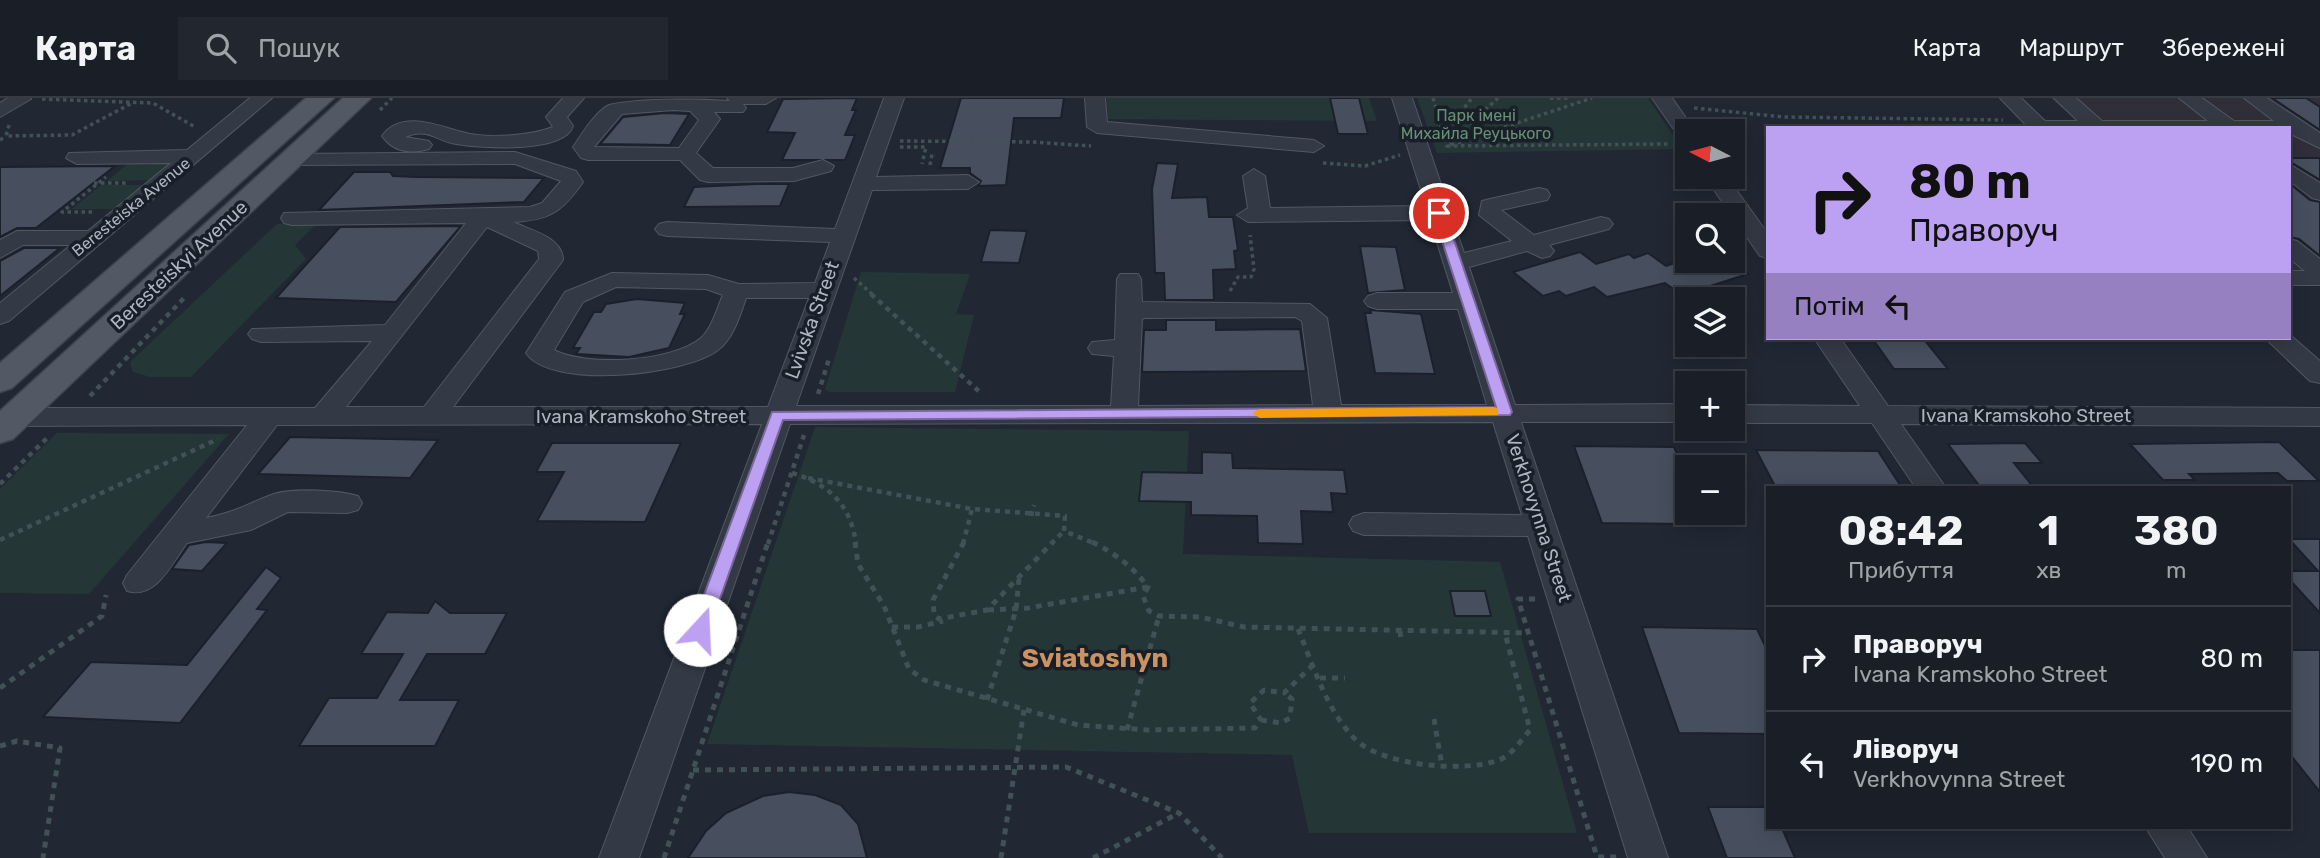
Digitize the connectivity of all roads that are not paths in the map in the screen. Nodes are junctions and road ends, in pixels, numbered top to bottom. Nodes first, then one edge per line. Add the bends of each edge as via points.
1 (262, 98) edge
2 (321, 98) edge
3 (358, 98) edge
4 (574, 98) edge
5 (766, 98) edge
6 (894, 98) edge
7 (1095, 98) edge
8 (1402, 98) edge
9 (2010, 98) edge
10 (2064, 98) edge
11 (2189, 98) edge
12 (2254, 98) edge
13 (21, 99) edge
14 (1664, 101) edge
15 (637, 102) edge
16 (736, 103) edge
17 (695, 105) junction
18 (5, 114) edge
19 (2040, 126) edge
20 (2097, 126) edge
21 (2229, 126) edge
22 (1675, 127) edge
23 (2291, 127) edge
24 (2296, 127) junction
25 (2320, 142) edge
26 (422, 145) dead end
27 (1314, 146) dead end
28 (685, 154) junction
29 (194, 156) junction
30 (77, 158) dead end
31 (292, 160) junction
32 (845, 160) dead end
33 (872, 164) junction
34 (667, 173) dead end
35 (2291, 173) edge
36 (708, 175) junction
37 (1254, 176) dead end
38 (968, 183) dead end
39 (1724, 189) edge
40 (2320, 193) edge
41 (1539, 195) dead end
42 (1439, 213) junction
43 (483, 216) junction
44 (292, 218) dead end
45 (1601, 224) dead end
46 (667, 229) dead end
47 (843, 236) junction
48 (93, 238) junction
49 (1537, 248) junction
50 (1766, 248) edge
51 (2291, 248) edge
52 (0, 251) edge
53 (1455, 263) junction
54 (2320, 271) edge
55 (2291, 278) edge
56 (2320, 278) edge
57 (1129, 279) dead end
58 (823, 290) junction
59 (737, 291) junction
60 (1377, 301) dead end
61 (1468, 301) junction
62 (0, 316) edge
63 (1129, 316) junction
64 (392, 333) junction
65 (261, 334) dead end
66 (1827, 340) edge
67 (2280, 340) edge
68 (1101, 348) dead end
69 (1128, 348) junction
70 (2320, 375) edge
71 (0, 381) edge
72 (1505, 412) junction
73 (1328, 413) junction
74 (1675, 413) edge
75 (1124, 414) junction
76 (1745, 414) edge
77 (1879, 415) junction
78 (430, 416) junction
79 (322, 417) junction
80 (2320, 417) edge
81 (268, 418) junction
82 (792, 421) junction
83 (8, 424) edge
84 (1930, 486) edge
85 (347, 503) dead end
86 (1364, 524) dead end
87 (1541, 526) junction
88 (178, 534) junction
89 (139, 583) dead end
90 (2167, 829) edge
91 (618, 858) edge
92 (1648, 858) edge
93 (2186, 858) edge

1 - 29 street, Beresteiska Avenue
2 - 71 main road, Beresteiskyi Avenue
3 - 31 main road, Beresteiskyi Avenue
4 - 26 street via 556,117 562,130 543,138 456,138 449,132 425,128 407,128 393,136 400,144
5 - 16 street
6 - 33 street, Lvivska Street
7 - 27 street via 1097,127
8 - 42 street, Verkhovynna Street
9 - 19 street
10 - 20 street
11 - 21 street
12 - 24 street
13 - 18 street
14 - 22 street
15 - 17 street
15 - 28 street via 616,109 583,147 588,155
16 - 17 street
17 - 28 street via 710,118
23 - 24 street
24 - 25 street
28 - 36 street
29 - 30 street
29 - 48 street, Beresteiska Avenue
31 - 43 street via 515,158 535,161 549,174 568,176 572,183 550,208 533,214
31 - 83 main road, Beresteiskyi Avenue
32 - 33 street
33 - 36 street via 813,166 794,174
33 - 38 street
33 - 47 street, Lvivska Street
34 - 36 street
35 - 40 street
37 - 42 street via 1254,215
39 - 50 street
41 - 49 street via 1490,206 1490,215
42 - 53 street, Verkhovynna Street
43 - 44 street
43 - 64 street
43 - 78 street via 546,246 551,260
45 - 49 street
46 - 47 street
47 - 58 street, Lvivska Street
48 - 52 street via 17,238
48 - 62 street, Beresteiska Avenue
49 - 53 street
51 - 54 street
53 - 61 street, Verkhovynna Street
55 - 56 street
57 - 63 street
58 - 59 street
58 - 82 street, Lvivska Street
59 - 59 street via 708,282 612,280 574,297 539,353 549,362 566,365 647,365 693,355 712,343
60 - 61 street
61 - 72 street, Verkhovynna Street
63 - 69 street
63 - 73 street via 1139,310 1301,309 1314,318
64 - 65 street
64 - 79 street
66 - 77 street
67 - 70 street
68 - 69 street
69 - 75 street
72 - 73 street, Ivana Kramskoho Street
72 - 74 street, Ivana Kramskoho Street
72 - 87 street, Verkhovynna Street
73 - 75 street, Ivana Kramskoho Street
75 - 82 street, Ivana Kramskoho Street
76 - 77 street, Ivana Kramskoho Street
77 - 80 street, Ivana Kramskoho Street
77 - 84 street
78 - 79 street, Ivana Kramskoho Street
78 - 82 street, Ivana Kramskoho Street
79 - 81 street, Ivana Kramskoho Street
81 - 83 street, Ivana Kramskoho Street
81 - 88 street
82 - 91 street, Lvivska Street
85 - 88 street via 284,502 240,523
86 - 87 street
87 - 92 street, Verkhovynna Street
88 - 89 street
90 - 93 street

